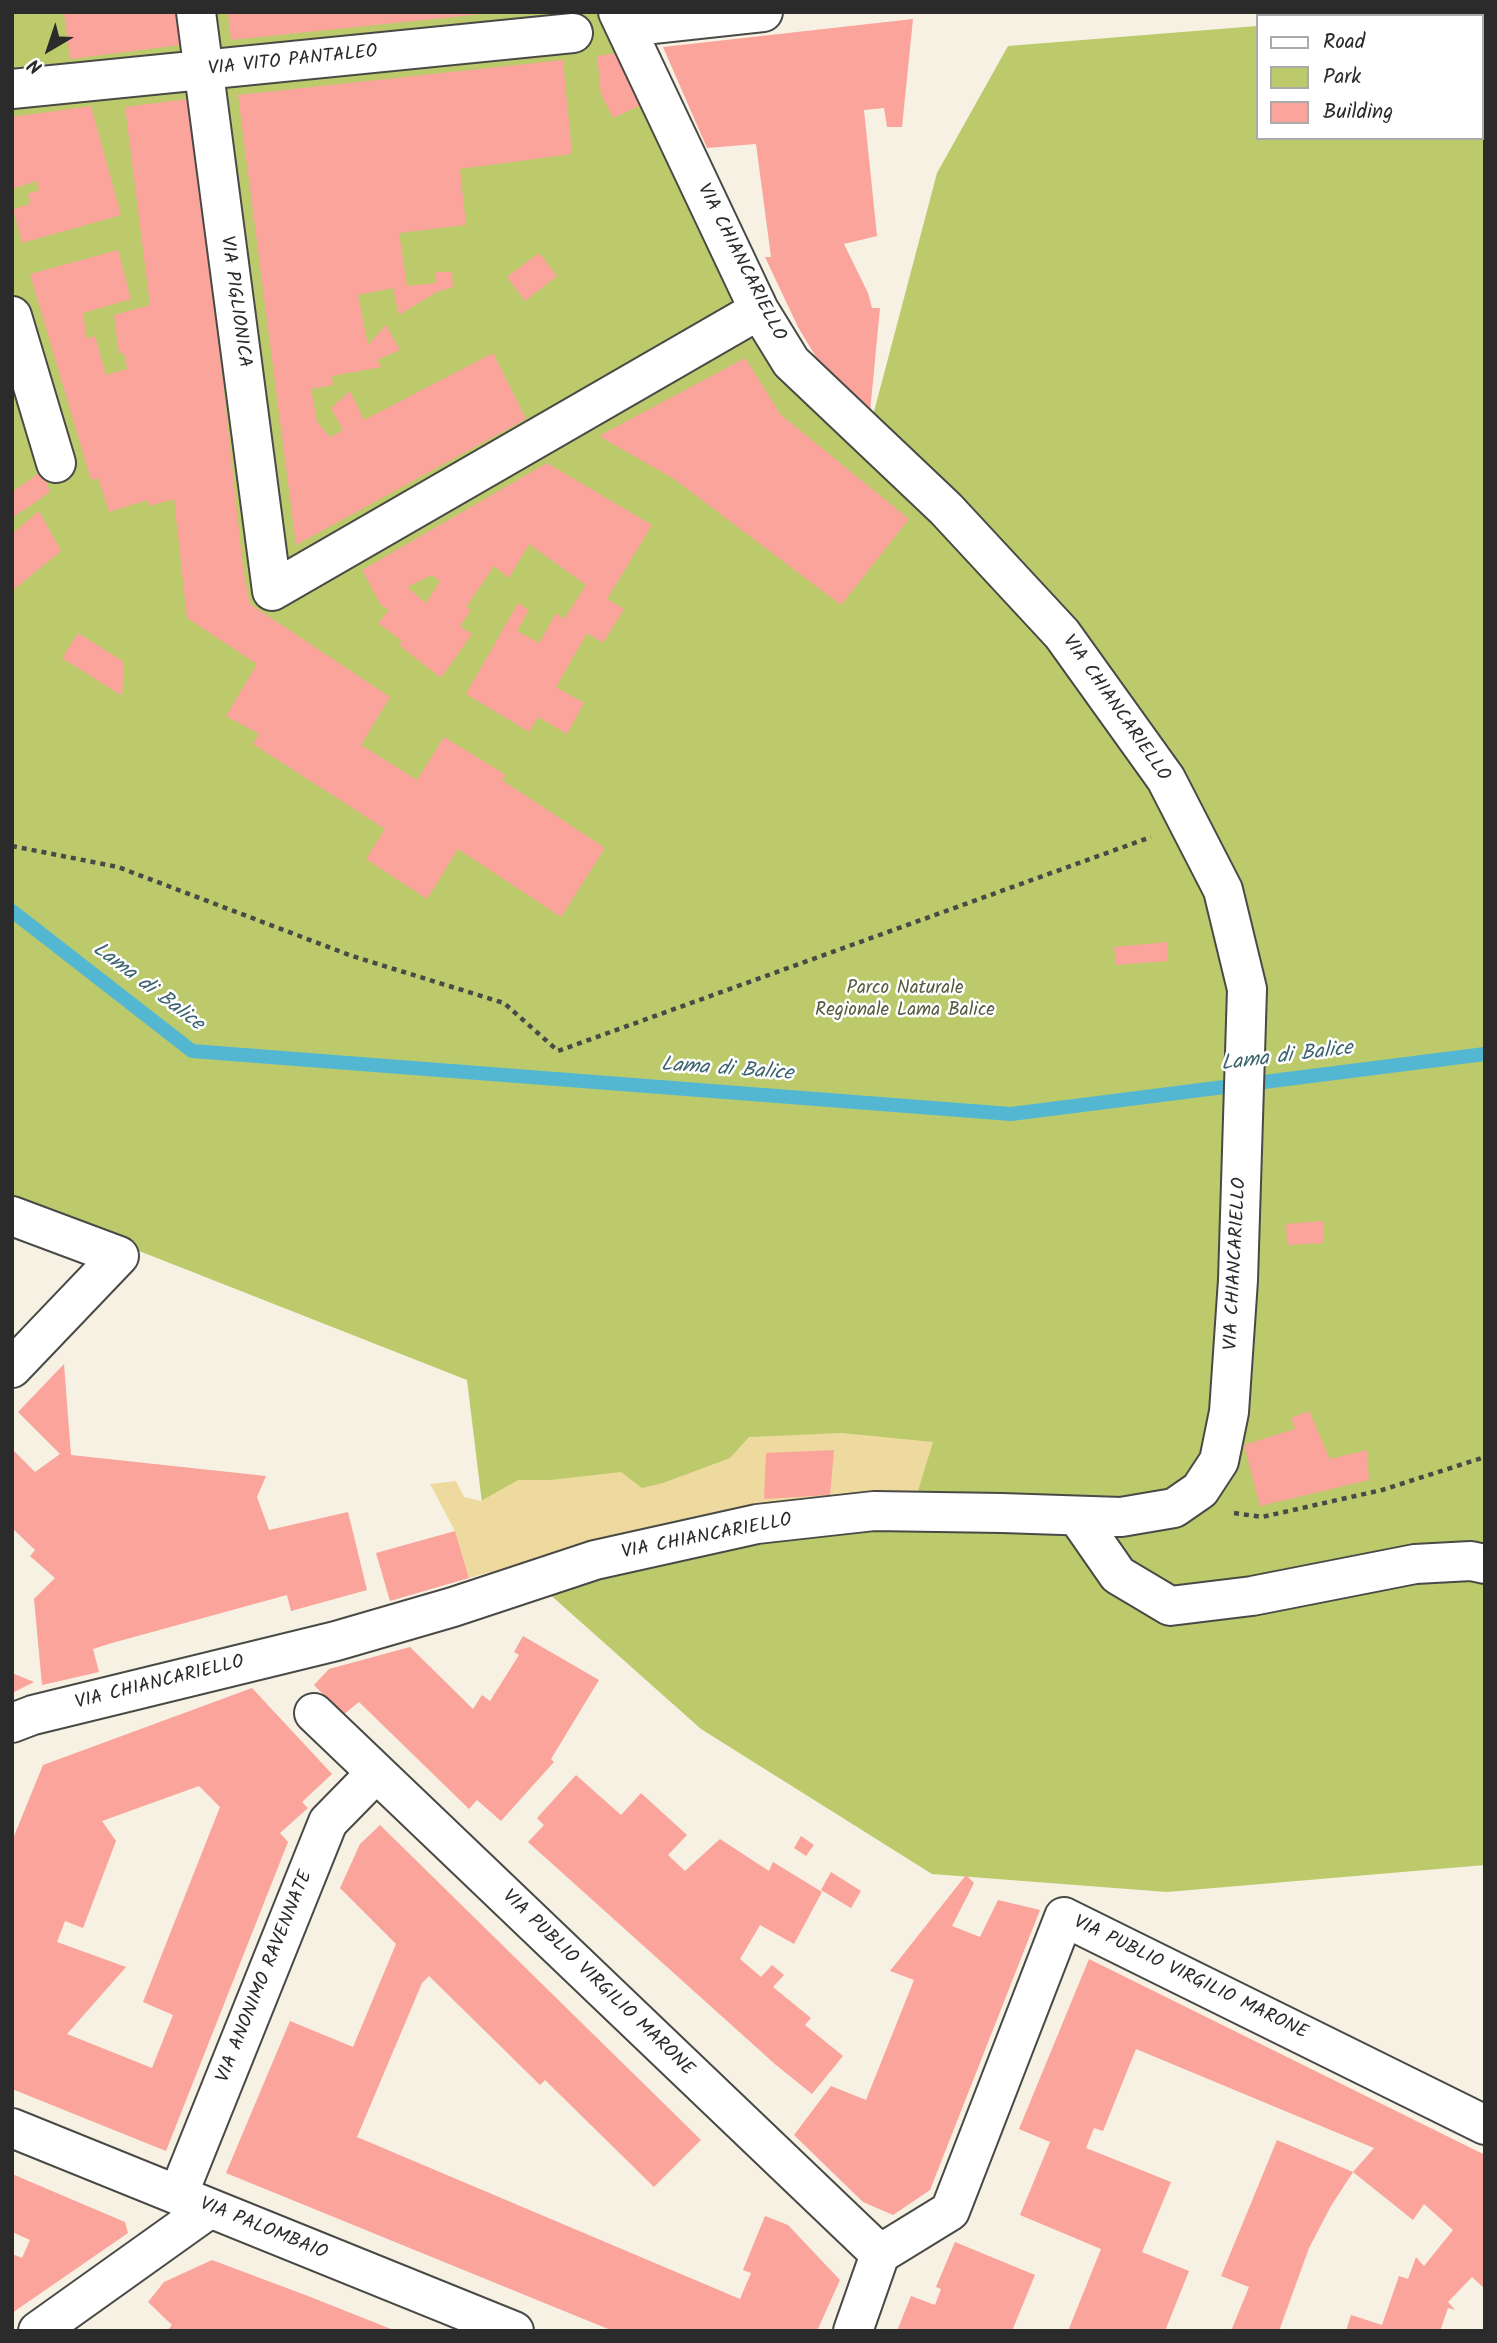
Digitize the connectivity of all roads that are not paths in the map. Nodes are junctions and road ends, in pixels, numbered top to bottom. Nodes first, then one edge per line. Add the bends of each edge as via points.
1 (196, 12) edge
2 (763, 12) edge
3 (621, 20) edge
4 (573, 33) dead end
5 (203, 71) junction
6 (12, 89) edge
7 (759, 310) junction
8 (12, 316) edge
9 (56, 463) dead end
10 (12, 1216) edge
11 (12, 1367) edge
12 (1077, 1516) junction
13 (1485, 1564) edge
14 (314, 1713) dead end
15 (12, 1723) edge
16 (376, 1773) junction
17 (1485, 2125) edge
18 (12, 2129) edge
19 (194, 2202) junction
20 (880, 2254) junction
21 (37, 2331) edge
22 (514, 2331) edge
23 (853, 2331) edge

1 - 5 street, VIA PIGLIONICA
2 - 3 street
3 - 7 street, VIA CHIANCARIELLO
4 - 5 street, VIA VITO PANTALEO
5 - 6 street, VIA VITO PANTALEO
5 - 7 street, VIA PIGLIONICA via 272,591
7 - 12 street, VIA CHIANCARIELLO via 791,362 946,509 1062,634 1166,779 1223,890 1247,989 1238,1280 1229,1412 1219,1461 1200,1490 1174,1508 1121,1517
8 - 9 street
10 - 11 street via 119,1256
12 - 13 street via 1118,1575 1170,1606 1252,1596 1415,1564
12 - 15 street, VIA CHIANCARIELLO via 874,1511 757,1524 595,1560 336,1641 33,1714
14 - 16 street, VIA PUBLIO VIRGILIO MARONE
16 - 19 street, VIA ANONIMO RAVENNATE via 328,1822
16 - 20 street, VIA PUBLIO VIRGILIO MARONE
17 - 20 street, VIA PUBLIO VIRGILIO MARONE via 1064,1917 950,2211
18 - 19 street, VIA PALOMBAIO
19 - 21 street
19 - 22 street, VIA PALOMBAIO
20 - 23 street

